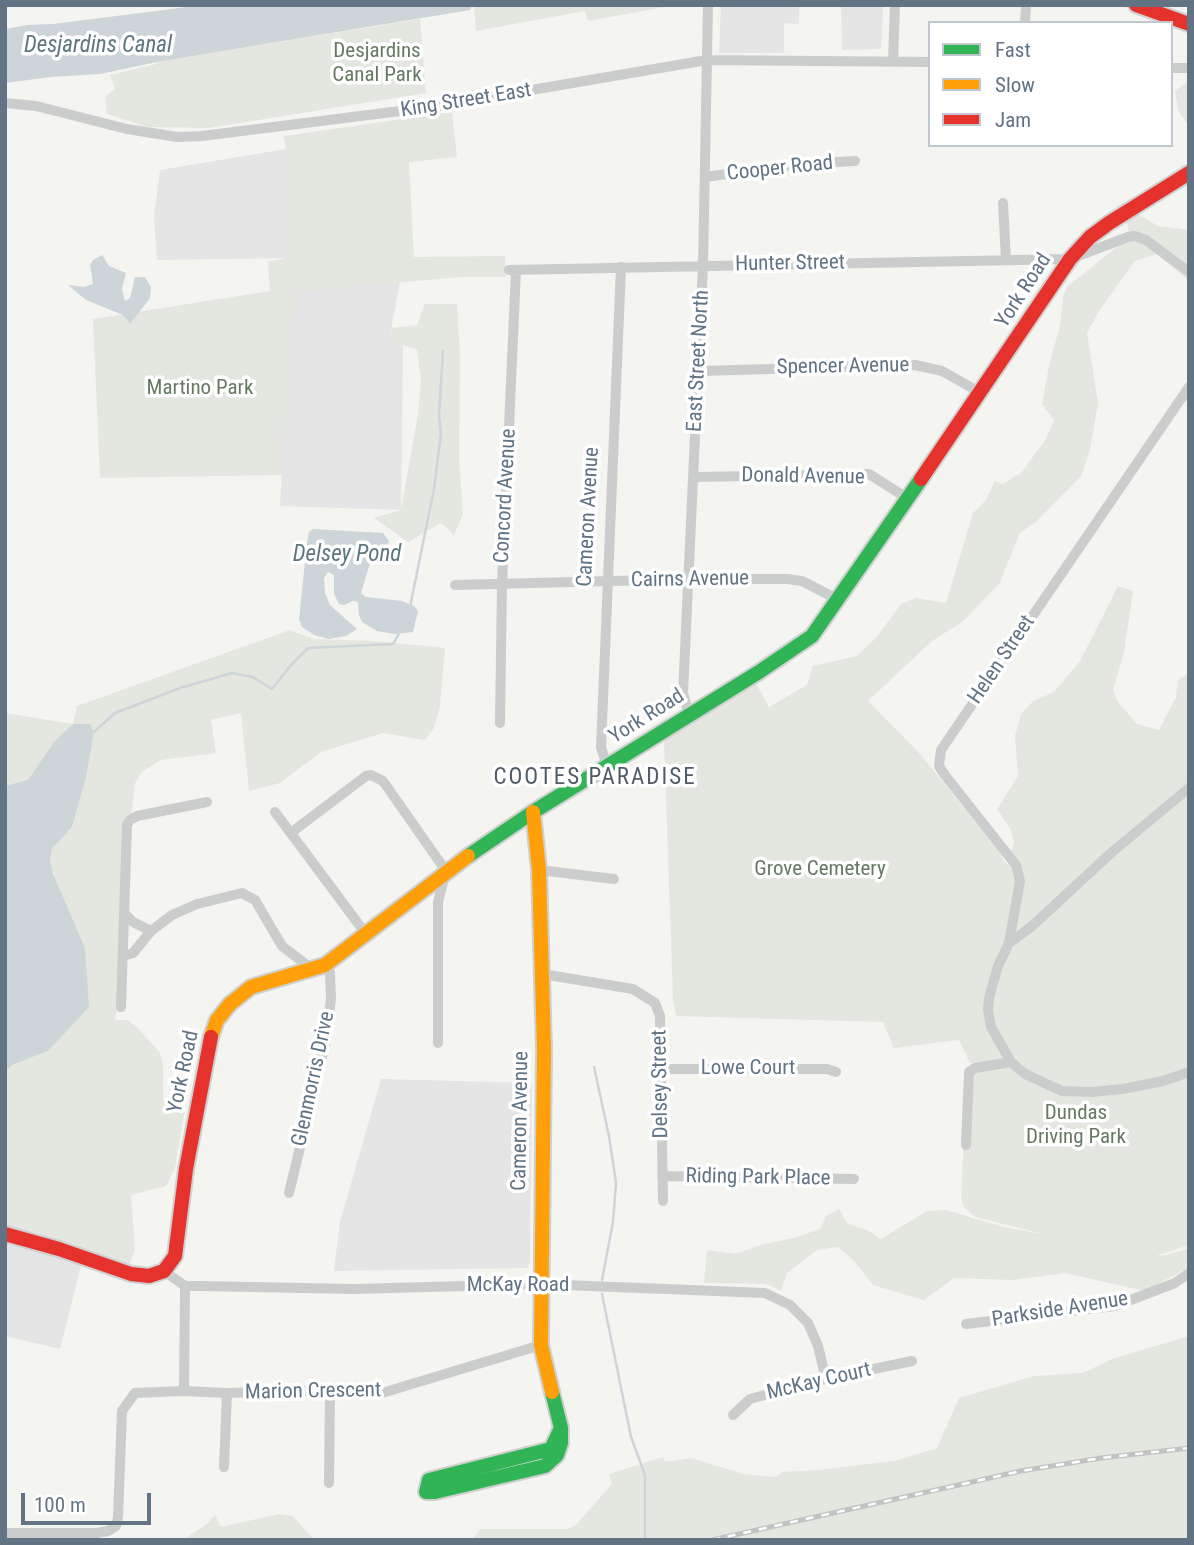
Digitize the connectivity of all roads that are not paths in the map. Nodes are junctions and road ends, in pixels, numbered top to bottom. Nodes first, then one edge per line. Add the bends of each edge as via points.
1 (708, 5) edge
2 (895, 5) edge
3 (1136, 5) edge
4 (1167, 5) edge
5 (1189, 22) edge
6 (708, 60) junction
7 (893, 61) junction
8 (928, 62) edge
9 (5, 103) edge
10 (855, 161) dead end
11 (1189, 173) edge
12 (705, 177) junction
13 (1003, 203) dead end
14 (1070, 259) junction
15 (1006, 260) junction
16 (703, 265) junction
17 (621, 267) junction
18 (513, 270) joint
19 (1189, 272) edge
20 (699, 371) junction
21 (1189, 387) edge
22 (981, 393) junction
23 (694, 477) junction
24 (907, 498) junction
25 (690, 579) junction
26 (607, 581) junction
27 (502, 584) junction
28 (454, 585) dead end
29 (837, 599) junction
30 (689, 715) junction
31 (500, 723) dead end
32 (607, 766) junction
33 (1189, 788) edge
34 (207, 802) dead end
35 (275, 812) dead end
36 (533, 812) junction
37 (292, 832) junction
38 (539, 870) junction
39 (446, 871) junction
40 (614, 878) dead end
41 (124, 913) junction
42 (151, 931) junction
43 (366, 934) junction
44 (1009, 943) junction
45 (123, 956) junction
46 (318, 967) junction
47 (542, 974) junction
48 (121, 1006) dead end
49 (438, 1044) dead end
50 (1011, 1062) junction
51 (660, 1069) junction
52 (836, 1072) dead end
53 (1189, 1072) edge
54 (966, 1145) dead end
55 (662, 1176) junction
56 (854, 1179) dead end
57 (289, 1193) dead end
58 (663, 1201) dead end
59 (5, 1234) edge
60 (164, 1271) junction
61 (1189, 1273) edge
62 (540, 1284) junction
63 (185, 1286) junction
64 (966, 1324) dead end
65 (541, 1345) junction
66 (912, 1361) dead end
67 (826, 1379) junction
68 (330, 1390) junction
69 (184, 1391) junction
70 (227, 1393) junction
71 (733, 1415) dead end
72 (561, 1428) junction
73 (224, 1466) dead end
74 (329, 1483) dead end
75 (5, 1533) edge

1 - 6 street, East Street North
2 - 7 street
3 - 5 street
4 - 5 street
6 - 7 street, King Street East
6 - 9 street, King Street East via 432,107 202,136 127,129 36,106
6 - 12 street, East Street North
7 - 8 street, King Street East
10 - 12 street, Cooper Road
11 - 14 street, York Road via 1109,223
12 - 16 street, East Street North
13 - 15 street
14 - 15 street, Hunter Street
14 - 19 street, Hunter Street via 1135,236
14 - 22 street, York Road
15 - 16 street, Hunter Street
16 - 17 street, Hunter Street
16 - 20 street, East Street North
17 - 18 street, Hunter Street
17 - 26 street, Cameron Avenue
18 - 27 street, Concord Avenue
20 - 22 street, Spencer Avenue via 915,365 942,370
20 - 23 street, East Street North
21 - 44 street, Helen Street via 941,750 939,766 944,774 1015,861 1020,881
22 - 24 street, York Road
23 - 24 street, Donald Avenue via 869,474
23 - 25 street, East Street North
24 - 29 street, York Road
25 - 26 street, Cairns Avenue
25 - 29 street, Cairns Avenue via 802,581
25 - 30 street, East Street North via 683,694
26 - 27 street, Cairns Avenue
26 - 32 street, Cameron Avenue via 601,747
27 - 28 street, Cairns Avenue
27 - 31 street, Concord Avenue
29 - 30 street, York Road via 820,626 802,643
30 - 32 street, York Road
32 - 36 street, York Road
33 - 44 street
34 - 41 street via 130,820 125,834
35 - 37 street
36 - 38 street, Cameron Avenue
36 - 39 street, York Road
37 - 39 street via 372,775 383,781
37 - 43 street
38 - 40 street
38 - 47 street, Cameron Avenue
39 - 43 street, York Road
39 - 49 street via 438,902
41 - 42 street
41 - 45 street
42 - 45 street via 133,953
42 - 46 street via 197,904 242,892 255,900 282,946
43 - 46 street, York Road
44 - 50 street, Helen Street via 998,966 988,1010 990,1027
45 - 48 street
46 - 57 street, Glenmorris Drive via 330,973 331,999 325,1044
46 - 60 street, York Road via 251,987 217,1020 186,1169 175,1256
47 - 51 street, Delsey Street via 633,989 655,1003 660,1016
47 - 62 street, Cameron Avenue
50 - 53 street via 1025,1074 1062,1091 1124,1089
50 - 54 street via 969,1072
51 - 52 street, Lowe Court
51 - 55 street, Delsey Street
55 - 56 street, Riding Park Place
55 - 58 street, Delsey Street
59 - 60 street via 131,1274 149,1276
60 - 63 street
61 - 64 street, Parkside Avenue via 1115,1306
62 - 63 street, McKay Road via 353,1289
62 - 65 street, Cameron Avenue
62 - 67 street, McKay Road via 765,1293 790,1305 807,1323
63 - 69 street
65 - 68 street, Marion Crescent via 382,1393
65 - 72 street, Cameron Avenue
66 - 67 street, McKay Court
67 - 71 street, McKay Court via 750,1399
68 - 70 street, Marion Crescent
68 - 74 street
69 - 70 street, Marion Crescent
69 - 75 street, Marion Crescent via 135,1394 122,1411 116,1526 97,1533
70 - 73 street
72 - 72 street, Cameron Avenue via 551,1449 429,1480 426,1492 545,1466 557,1455

